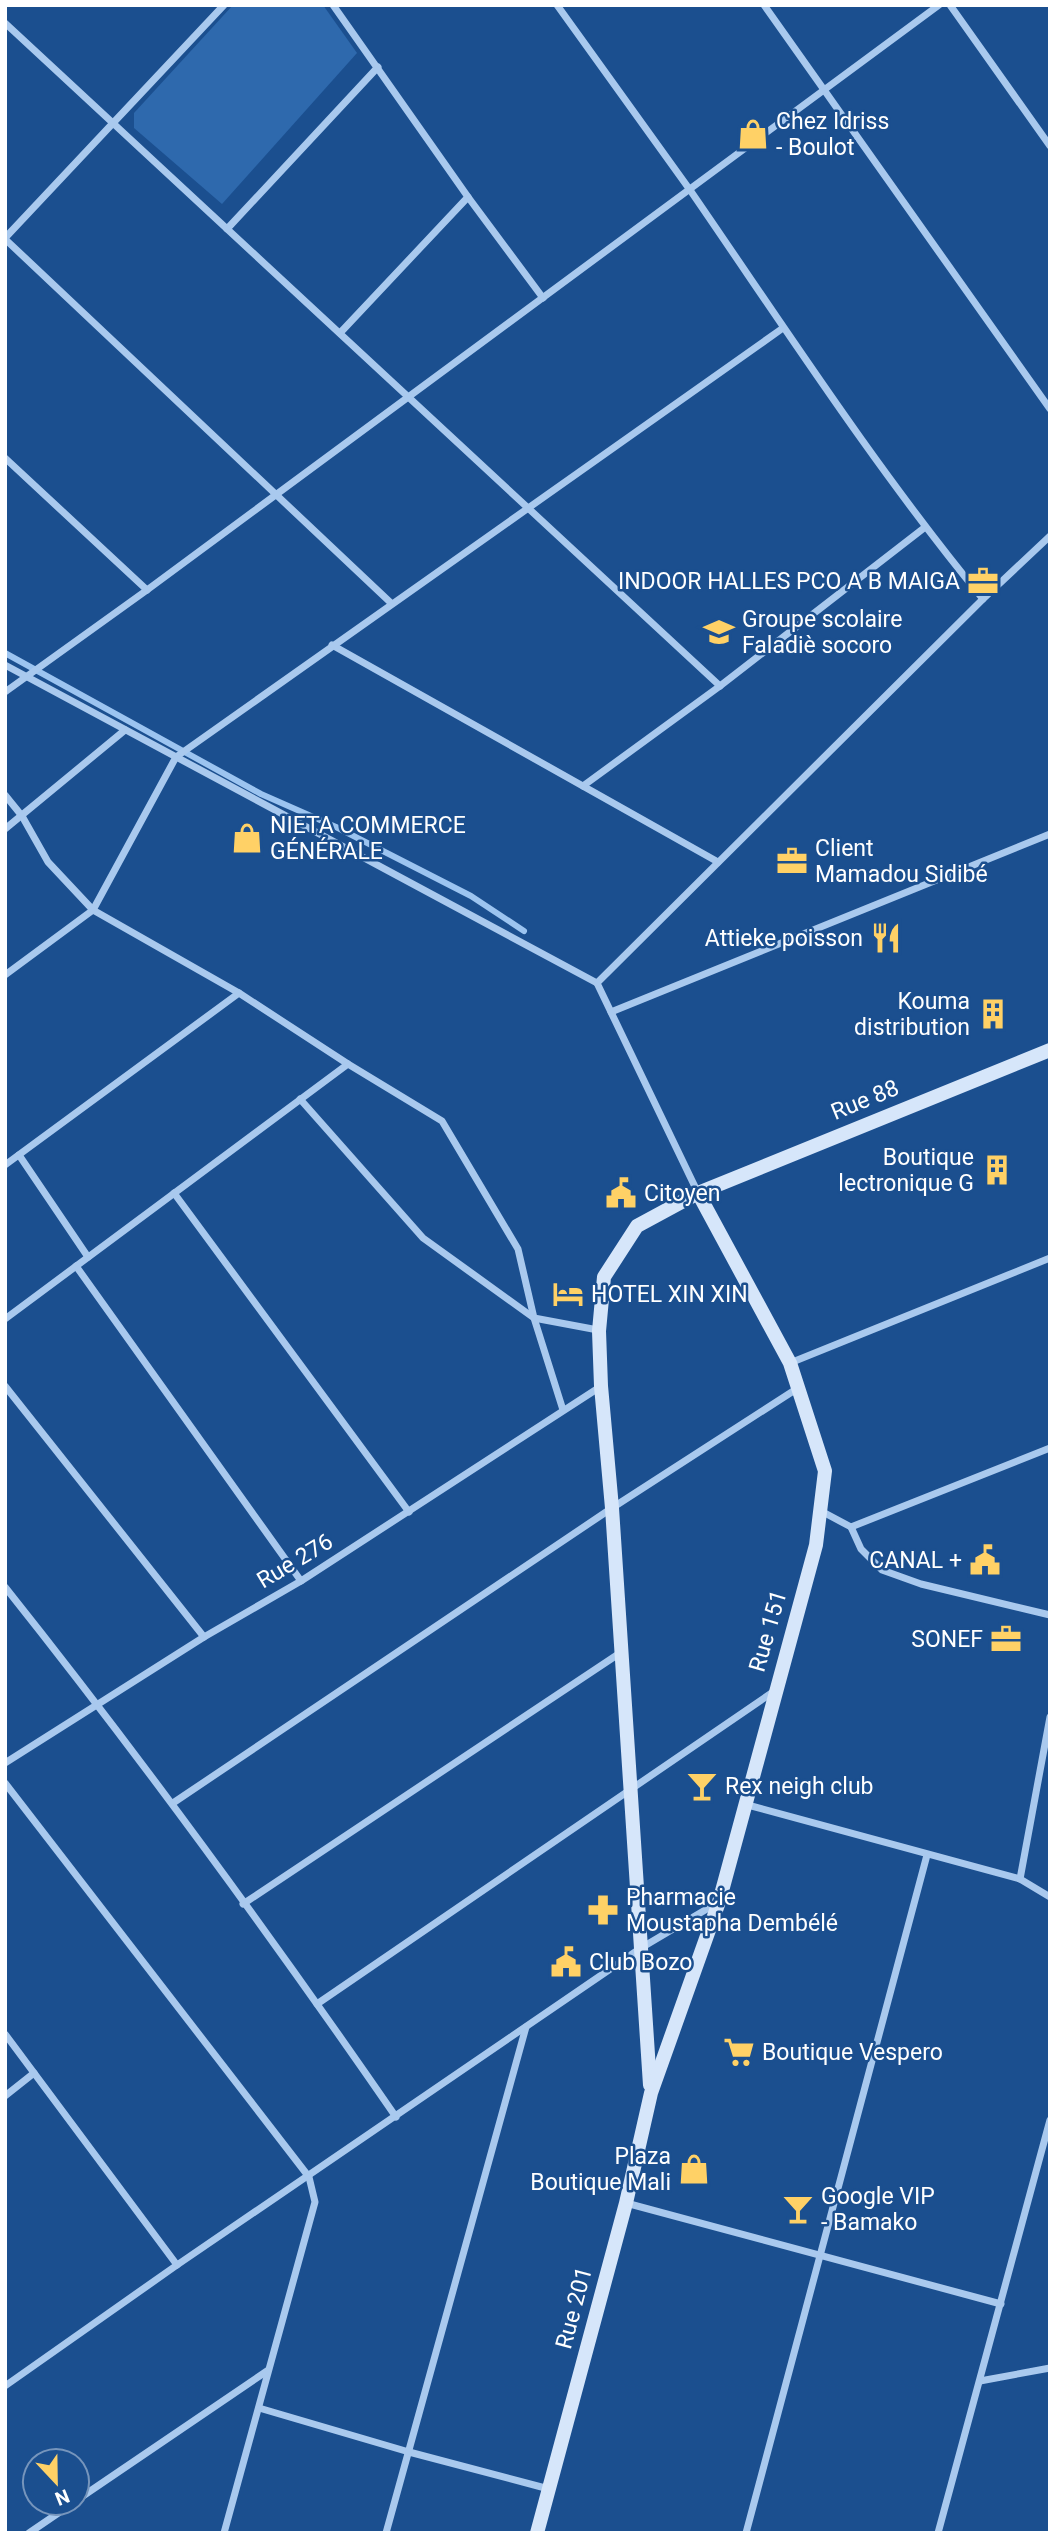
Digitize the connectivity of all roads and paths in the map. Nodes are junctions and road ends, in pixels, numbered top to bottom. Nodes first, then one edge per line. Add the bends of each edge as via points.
1 (211, 5) edge
2 (333, 5) edge
3 (557, 5) edge
4 (764, 5) edge
5 (939, 5) edge
6 (950, 5) edge
7 (221, 8) edge
8 (5, 23) edge
9 (378, 67) junction
10 (823, 91) junction
11 (113, 123) junction
12 (1050, 129) edge
13 (1042, 135) junction
14 (1050, 146) edge
15 (689, 190) junction
16 (468, 197) junction
17 (227, 229) junction
18 (5, 239) edge
19 (543, 298) junction
20 (783, 328) junction
21 (340, 333) junction
22 (408, 398) junction
23 (1050, 409) edge
24 (5, 458) edge
25 (278, 494) junction
26 (529, 509) junction
27 (924, 528) junction
28 (1050, 536) edge
29 (147, 590) junction
30 (983, 599) junction
31 (391, 603) junction
32 (332, 645) junction
33 (5, 665) edge
34 (28, 677) junction
35 (720, 686) junction
36 (5, 692) edge
37 (125, 730) junction
38 (176, 757) junction
39 (583, 786) junction
40 (5, 795) edge
41 (22, 817) junction
42 (5, 829) edge
43 (1050, 834) edge
44 (718, 862) junction
45 (93, 910) junction
46 (5, 975) edge
47 (597, 983) junction
48 (239, 993) junction
49 (611, 1012) junction
50 (1050, 1050) edge
51 (348, 1064) junction
52 (300, 1099) junction
53 (19, 1155) junction
54 (5, 1165) edge
55 (698, 1193) junction
56 (174, 1194) junction
57 (88, 1257) junction
58 (1050, 1258) edge
59 (76, 1266) junction
60 (534, 1318) junction
61 (5, 1319) edge
62 (599, 1331) junction
63 (790, 1363) junction
64 (5, 1386) edge
65 (601, 1386) junction
66 (799, 1387) junction
67 (563, 1410) junction
68 (1050, 1448) edge
69 (612, 1508) junction
70 (820, 1511) junction
71 (409, 1512) junction
72 (850, 1527) junction
73 (301, 1581) junction
74 (5, 1587) edge
75 (1050, 1615) edge
76 (204, 1637) junction
77 (621, 1652) junction
78 (776, 1690) junction
79 (99, 1704) junction
80 (1050, 1717) edge
81 (5, 1763) edge
82 (5, 1783) edge
83 (630, 1791) junction
84 (173, 1803) junction
85 (744, 1804) junction
86 (927, 1854) junction
87 (1020, 1879) junction
88 (1050, 1897) edge
89 (719, 1902) junction
90 (243, 1904) junction
91 (641, 1948) junction
92 (317, 2004) junction
93 (526, 2026) junction
94 (5, 2034) edge
95 (34, 2073) junction
96 (651, 2093) junction
97 (5, 2096) edge
98 (396, 2117) junction
99 (1050, 2120) edge
100 (309, 2177) junction
101 (626, 2203) junction
102 (821, 2256) junction
103 (177, 2265) junction
104 (1001, 2304) junction
105 (1050, 2368) edge
106 (268, 2370) junction
107 (980, 2381) junction
108 (5, 2386) edge
109 (259, 2408) junction
110 (409, 2452) junction
111 (549, 2488) junction
112 (91, 2491) edge
113 (53, 2517) edge
114 (29, 2533) edge
115 (224, 2533) edge
116 (386, 2533) edge
117 (537, 2533) edge
118 (746, 2533) edge
119 (938, 2533) edge

1 - 7 street
2 - 9 street
3 - 15 street
4 - 10 street
5 - 10 street
6 - 13 street
7 - 11 street
8 - 11 street
9 - 16 street
9 - 17 street
10 - 15 street
10 - 23 street
11 - 17 street
11 - 18 street
12 - 13 street
13 - 14 street
15 - 19 street
15 - 20 street
16 - 19 street
16 - 21 street
17 - 21 street
18 - 25 street
19 - 22 street
20 - 26 street
20 - 27 street
21 - 22 street
22 - 25 street
22 - 26 street
24 - 29 street
25 - 29 street
25 - 31 street
26 - 31 street
26 - 35 street
27 - 30 street
27 - 35 street
28 - 30 street
29 - 34 street
30 - 44 street
31 - 32 street
32 - 38 street
32 - 39 street
33 - 34 street
34 - 36 street
34 - 37 street
35 - 39 street
37 - 38 street
37 - 41 street
38 - 45 street
38 - 47 street
39 - 44 street
40 - 41 street
41 - 42 street
41 - 45 street via 48,862
43 - 49 street
44 - 47 street
45 - 46 street
45 - 48 street
47 - 49 street
48 - 51 street
48 - 53 street
49 - 55 street
50 - 55 main road, Rue 88
51 - 52 street
51 - 60 street via 442,1121 518,1249
52 - 56 street
52 - 60 street via 424,1238
53 - 54 street
53 - 57 street
55 - 62 main road, Rue 88 via 636,1226 604,1278
55 - 63 main road, Rue 151
56 - 57 street
56 - 71 street
57 - 59 street
58 - 63 street
59 - 61 street
59 - 73 street
60 - 62 street
60 - 67 street
62 - 65 main road, Rue 88
63 - 66 main road, Rue 151
64 - 76 street
65 - 67 street, Rue 276
65 - 69 main road, Rue 88
66 - 69 street
66 - 70 main road, Rue 151 via 825,1471
67 - 71 street, Rue 276
68 - 72 street
69 - 77 main road, Rue 88
69 - 84 street
70 - 72 street
70 - 78 main road, Rue 151 via 816,1545
71 - 73 street, Rue 276
72 - 75 street via 860,1549 882,1570
73 - 76 street, Rue 276
74 - 79 street
76 - 79 street, Rue 276
77 - 83 main road, Rue 88
77 - 90 street
78 - 83 street
78 - 85 main road, Rue 151
79 - 81 street, Rue 276
79 - 84 street
80 - 87 street
82 - 100 street
83 - 91 main road, Rue 88
83 - 92 street
84 - 90 street
85 - 86 street
85 - 89 main road, Rue 151
86 - 87 street
86 - 102 street
87 - 88 street
89 - 91 street
89 - 96 main road, Rue 151
90 - 92 street
91 - 93 street
91 - 96 main road, Rue 88
92 - 98 street
93 - 98 street
93 - 110 street
94 - 95 street
95 - 97 street
95 - 103 street
96 - 101 main road, Rue 201
98 - 100 street
99 - 104 street
100 - 103 street
100 - 106 street via 315,2202
101 - 102 street
101 - 111 main road, Rue 201
102 - 104 street
102 - 118 street
103 - 108 street
104 - 107 street
105 - 107 street
106 - 109 street
106 - 112 street
107 - 119 street
109 - 110 street
109 - 115 street
110 - 111 street
110 - 116 street
111 - 117 main road, Rue 201
113 - 114 street

